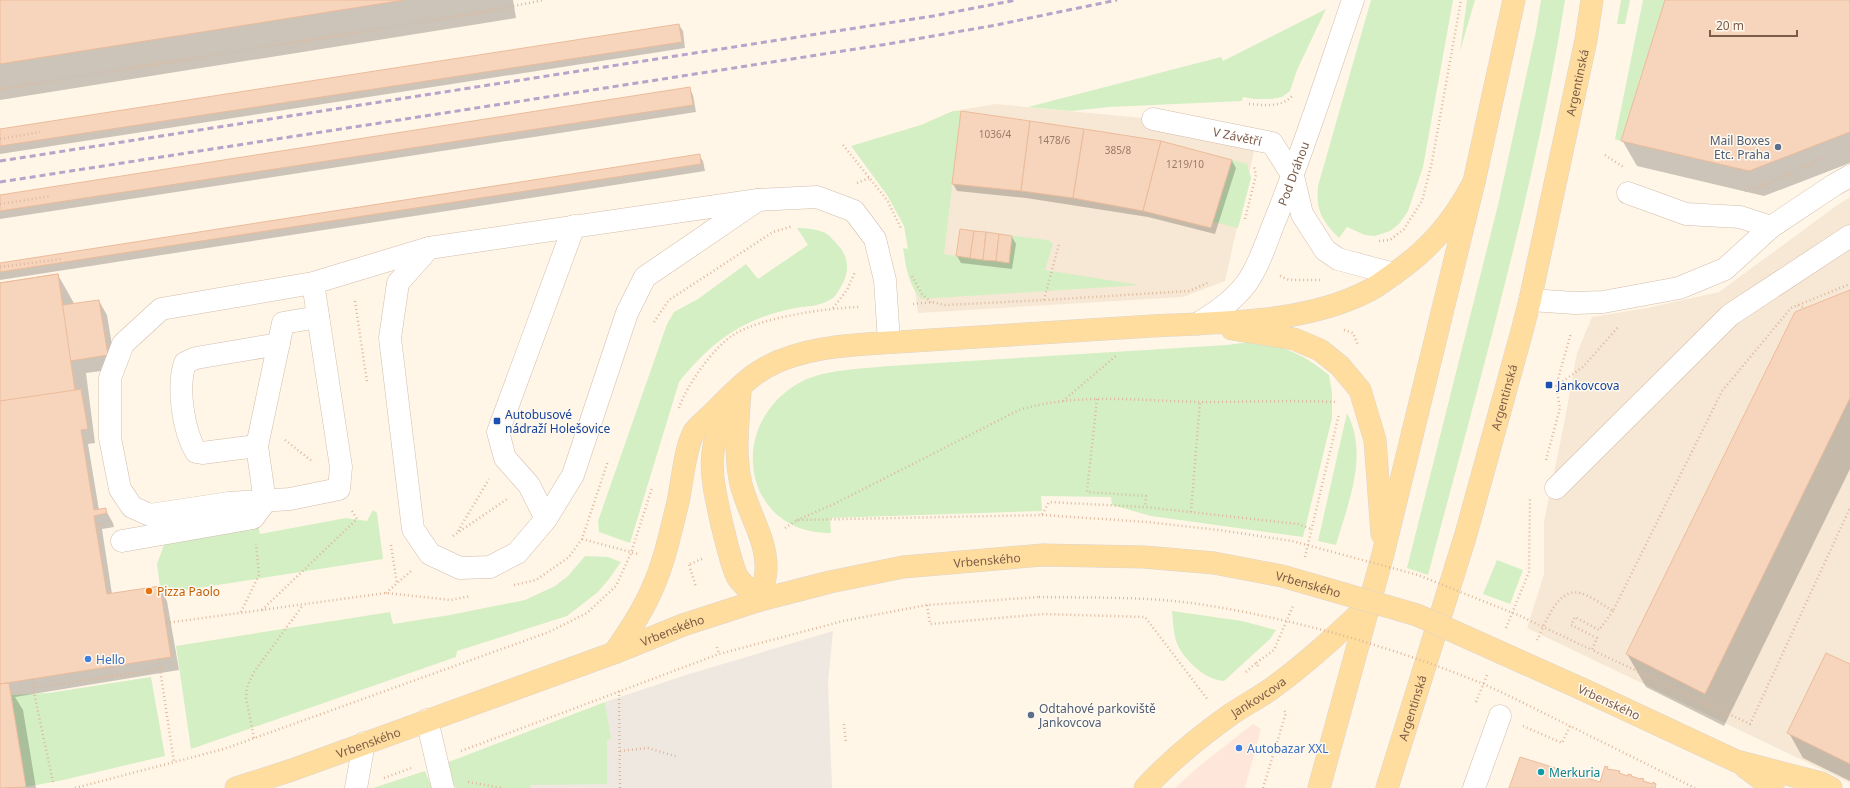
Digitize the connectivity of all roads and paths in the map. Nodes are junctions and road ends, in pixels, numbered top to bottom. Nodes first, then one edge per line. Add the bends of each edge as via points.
1 (544, 0) edge
2 (1353, 0) edge
3 (1461, 0) edge
4 (1514, 0) edge
5 (1592, 0) edge
6 (0, 89) edge
7 (1153, 119) dead end
8 (40, 132) dead end
9 (0, 139) edge
10 (844, 146) dead end
11 (1850, 147) edge
12 (1843, 150) dead end
13 (1605, 155) dead end
14 (1830, 156) dead end
15 (1254, 163) dead end
16 (1627, 169) dead end
17 (1293, 176) junction
18 (1850, 176) edge
19 (1474, 182) junction
20 (1741, 192) dead end
21 (1628, 193) dead end
22 (51, 196) dead end
23 (758, 200) junction
24 (0, 204) edge
25 (1244, 224) dead end
26 (574, 226) junction
27 (1771, 228) junction
28 (902, 234) dead end
29 (1850, 236) edge
30 (1377, 241) dead end
31 (1059, 244) dead end
32 (429, 248) junction
33 (62, 258) dead end
34 (0, 267) edge
35 (1394, 274) junction
36 (912, 275) dead end
37 (1278, 275) dead end
38 (1324, 279) dead end
39 (1216, 280) dead end
40 (313, 283) junction
41 (1850, 284) edge
42 (1630, 297) junction
43 (1044, 300) junction
44 (1530, 300) junction
45 (932, 302) junction
46 (887, 305) junction
47 (1798, 305) junction
48 (833, 308) dead end
49 (1805, 308) dead end
50 (318, 317) junction
51 (1197, 324) junction
52 (1151, 326) junction
53 (1570, 333) dead end
54 (889, 342) junction
55 (279, 344) junction
56 (740, 386) junction
57 (1556, 386) junction
58 (1097, 399) junction
59 (1062, 401) junction
60 (1200, 402) junction
61 (1337, 402) dead end
62 (1340, 410) dead end
63 (259, 437) junction
64 (1546, 462) dead end
65 (1556, 488) dead end
66 (339, 489) junction
67 (1530, 490) dead end
68 (265, 502) junction
69 (1146, 507) junction
70 (1850, 508) edge
71 (1192, 512) junction
72 (546, 520) junction
73 (797, 520) junction
74 (783, 530) dead end
75 (256, 539) dead end
76 (582, 539) dead end
77 (122, 541) dead end
78 (631, 553) dead end
79 (1383, 554) junction
80 (707, 556) dead end
81 (683, 563) dead end
82 (689, 565) junction
83 (696, 587) dead end
84 (760, 600) junction
85 (1370, 604) junction
86 (304, 605) dead end
87 (927, 605) junction
88 (262, 610) dead end
89 (1613, 611) junction
90 (240, 613) dead end
91 (1505, 632) dead end
92 (717, 647) dead end
93 (1534, 647) dead end
94 (614, 653) junction
95 (719, 654) junction
96 (158, 659) dead end
97 (1256, 663) dead end
98 (160, 669) junction
99 (1490, 669) dead end
100 (1245, 673) dead end
101 (32, 679) dead end
102 (33, 688) junction
103 (619, 691) junction
104 (1210, 703) dead end
105 (1283, 708) dead end
106 (1500, 716) junction
107 (427, 720) junction
108 (844, 724) dead end
109 (1570, 726) junction
110 (254, 738) dead end
111 (364, 743) junction
112 (846, 743) dead end
113 (620, 751) junction
114 (678, 757) dead end
115 (1736, 761) junction
116 (440, 774) edge
117 (53, 782) dead end
118 (1824, 786) edge
119 (356, 787) edge
120 (75, 788) edge
121 (236, 788) edge
122 (502, 788) edge
123 (620, 788) edge
124 (1145, 788) edge
125 (1263, 788) edge
126 (1319, 788) edge
127 (1387, 788) edge
128 (1474, 788) edge
129 (1695, 788) edge
130 (1773, 788) edge

1 - 6 path via 473,14
2 - 17 street, Pod Dráhou
3 - 30 path via 1432,162 1422,201 1404,229 1390,240
4 - 19 main road
5 - 44 main road, Argentinská via 1586,40
7 - 17 street, V Závětří via 1272,143
8 - 9 path
10 - 28 path via 887,200
11 - 12 path
13 - 16 path
14 - 20 path
15 - 25 path via 1256,175
17 - 35 street, V Závětří via 1302,214 1325,250 1338,259
17 - 51 street, Pod Dráhou via 1256,268 1247,284 1219,311
18 - 27 street
19 - 35 main road via 1448,225 1427,248
19 - 79 main road
21 - 27 street via 1686,214 1740,216
22 - 24 path
23 - 26 street
23 - 46 street via 817,197 854,211 875,239 885,280
23 - 72 street via 645,277 627,313 573,475
26 - 32 street
26 - 72 street via 498,432 505,458 528,485
27 - 42 street via 1725,269 1679,288
29 - 65 street via 1730,315
31 - 43 path
32 - 40 street
32 - 72 street via 398,283 390,338 413,529 430,554 460,568 490,567 518,553
33 - 34 path
35 - 51 main road via 1370,291 1332,307 1296,316
36 - 45 path via 922,294
37 - 38 path via 1289,280
39 - 43 path via 1190,291
40 - 50 street
40 - 68 street via 161,309 123,344 110,378 110,438 120,489 132,507 150,515 229,503
41 - 47 path
42 - 44 street via 1576,303
42 - 57 path via 1627,317 1583,367
43 - 45 path via 944,305
44 - 127 main road, Argentinská via 1466,534
45 - 46 path
46 - 48 path
46 - 54 street
47 - 49 path
47 - 89 path via 1791,308 1722,391
50 - 55 street via 283,323
50 - 66 street via 341,467
51 - 52 main road
51 - 79 main road via 1294,340 1320,350 1340,366 1360,390 1375,440
52 - 54 main road
52 - 59 path
53 - 57 path
54 - 56 main road via 814,350 794,355 772,364
55 - 63 street
55 - 63 street via 196,358 185,363 183,369 183,403 191,443 196,452 202,453
56 - 84 main road via 737,460 742,485 761,537 766,569
56 - 84 main road via 719,423 714,440 712,476 725,537 738,577
56 - 94 main road via 695,431 669,539 654,584 633,625
57 - 64 path via 1560,408
58 - 59 path
58 - 60 path
58 - 69 path via 1088,492 1146,496
59 - 73 path via 1042,403 1019,410 832,505
60 - 61 path
60 - 71 path
62 - 71 path via 1312,529 1298,524
63 - 66 path via 286,441 307,456
63 - 68 street
66 - 68 street
66 - 88 path via 357,519
67 - 91 path via 1529,572
68 - 77 street via 254,518
69 - 71 path
69 - 73 path via 1049,502 1042,515
70 - 89 path via 1750,724 1592,650 1597,638 1571,625 1574,617 1599,630
73 - 74 path
75 - 90 path via 259,575
76 - 78 path
79 - 85 main road
80 - 82 path
81 - 82 path
82 - 83 path
84 - 94 main road, Vrbenského via 683,625
84 - 115 main road, Vrbenského, bridge via 830,582 903,568 1044,555 1144,557 1206,562 1282,576 1417,616
85 - 124 main road, Jankovcova via 1344,629 1271,689 1200,736
85 - 126 main road
86 - 110 path via 254,672 247,687 246,698
87 - 95 path via 843,621
87 - 104 path via 930,624 1044,614 1145,617
87 - 109 path, bridge via 1039,597 1138,598 1210,606 1278,619 1387,648 1481,683
89 - 93 path via 1579,592 1565,595 1556,603
92 - 95 path
94 - 107 main road, Vrbenského
95 - 103 path
96 - 98 path
97 - 100 path
98 - 102 path
98 - 120 path via 174,762
99 - 106 path via 1475,706
101 - 102 path
102 - 117 path
103 - 113 path
103 - 116 path
105 - 125 path via 1286,713
106 - 109 path via 1562,743
106 - 128 street
107 - 111 main road, Vrbenského
107 - 116 street
108 - 112 path
109 - 129 path
111 - 119 street
111 - 121 main road, Vrbenského
113 - 114 path via 648,748
113 - 123 path
115 - 118 main road, Vrbenského
115 - 130 main road, Vrbenského
116 - 119 path
116 - 122 path

